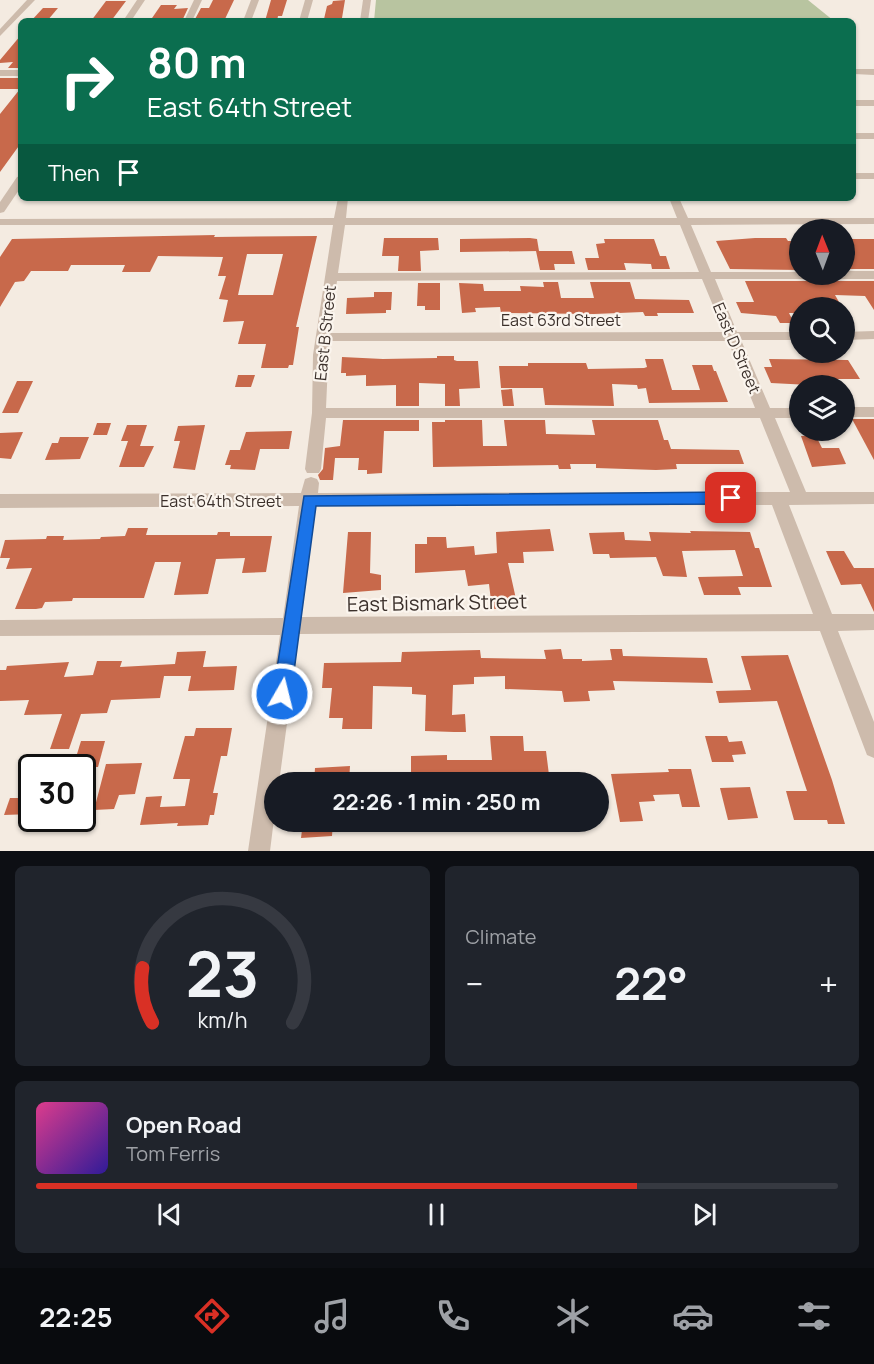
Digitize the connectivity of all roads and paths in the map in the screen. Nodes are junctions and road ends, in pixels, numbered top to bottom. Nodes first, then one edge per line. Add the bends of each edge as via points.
1 (32, 0) edge
2 (141, 0) edge
3 (198, 0) edge
4 (255, 0) edge
5 (309, 0) edge
6 (367, 0) edge
7 (129, 18) edge
8 (189, 18) edge
9 (248, 18) edge
10 (304, 18) edge
11 (364, 18) edge
12 (0, 34) edge
13 (856, 72) edge
14 (874, 72) edge
15 (0, 73) edge
16 (18, 73) edge
17 (856, 103) edge
18 (874, 103) edge
19 (856, 136) edge
20 (874, 136) edge
21 (856, 176) edge
22 (874, 176) edge
23 (18, 183) edge
24 (343, 201) edge
25 (675, 201) edge
26 (0, 210) edge
27 (874, 221) edge
28 (0, 222) edge
29 (340, 222) junction
30 (683, 222) junction
31 (874, 275) edge
32 (706, 276) junction
33 (332, 277) junction
34 (732, 336) junction
35 (789, 336) edge
36 (855, 336) edge
37 (874, 336) edge
38 (322, 337) junction
39 (789, 412) edge
40 (855, 412) edge
41 (874, 412) edge
42 (319, 413) junction
43 (764, 413) junction
44 (311, 484) junction
45 (778, 498) junction
46 (801, 498) junction
47 (874, 498) edge
48 (0, 501) edge
49 (826, 622) junction
50 (874, 622) edge
51 (292, 627) junction
52 (0, 628) edge
53 (874, 748) edge
54 (259, 851) edge

1 - 12 street
2 - 7 street
3 - 8 street
4 - 9 street
5 - 10 street
6 - 11 street
13 - 14 street
15 - 16 street
17 - 18 street
19 - 20 street
21 - 22 street
23 - 26 street
24 - 29 street, East B Street
25 - 30 street, East D Street
27 - 30 street
28 - 29 street
29 - 30 street
29 - 33 street, East B Street
30 - 32 street, East D Street
31 - 32 street
32 - 33 street
32 - 34 street, East D Street
33 - 38 street, East B Street
34 - 35 street, East 63rd Street
34 - 38 street, East 63rd Street
34 - 43 street, East D Street
36 - 37 street
38 - 42 street, East B Street
39 - 43 street
40 - 41 street
42 - 43 street
42 - 44 street, East B Street
43 - 46 street, East D Street
44 - 45 street, East 64th Street
44 - 48 street, East 64th Street
44 - 51 street, East B Street
45 - 46 street, East 64th Street
45 - 49 street
46 - 47 street, East 64th Street
49 - 50 street, East Bismark Street
49 - 51 street, East Bismark Street
49 - 53 street
51 - 52 street, East Bismark Street
51 - 54 street, East B Street

